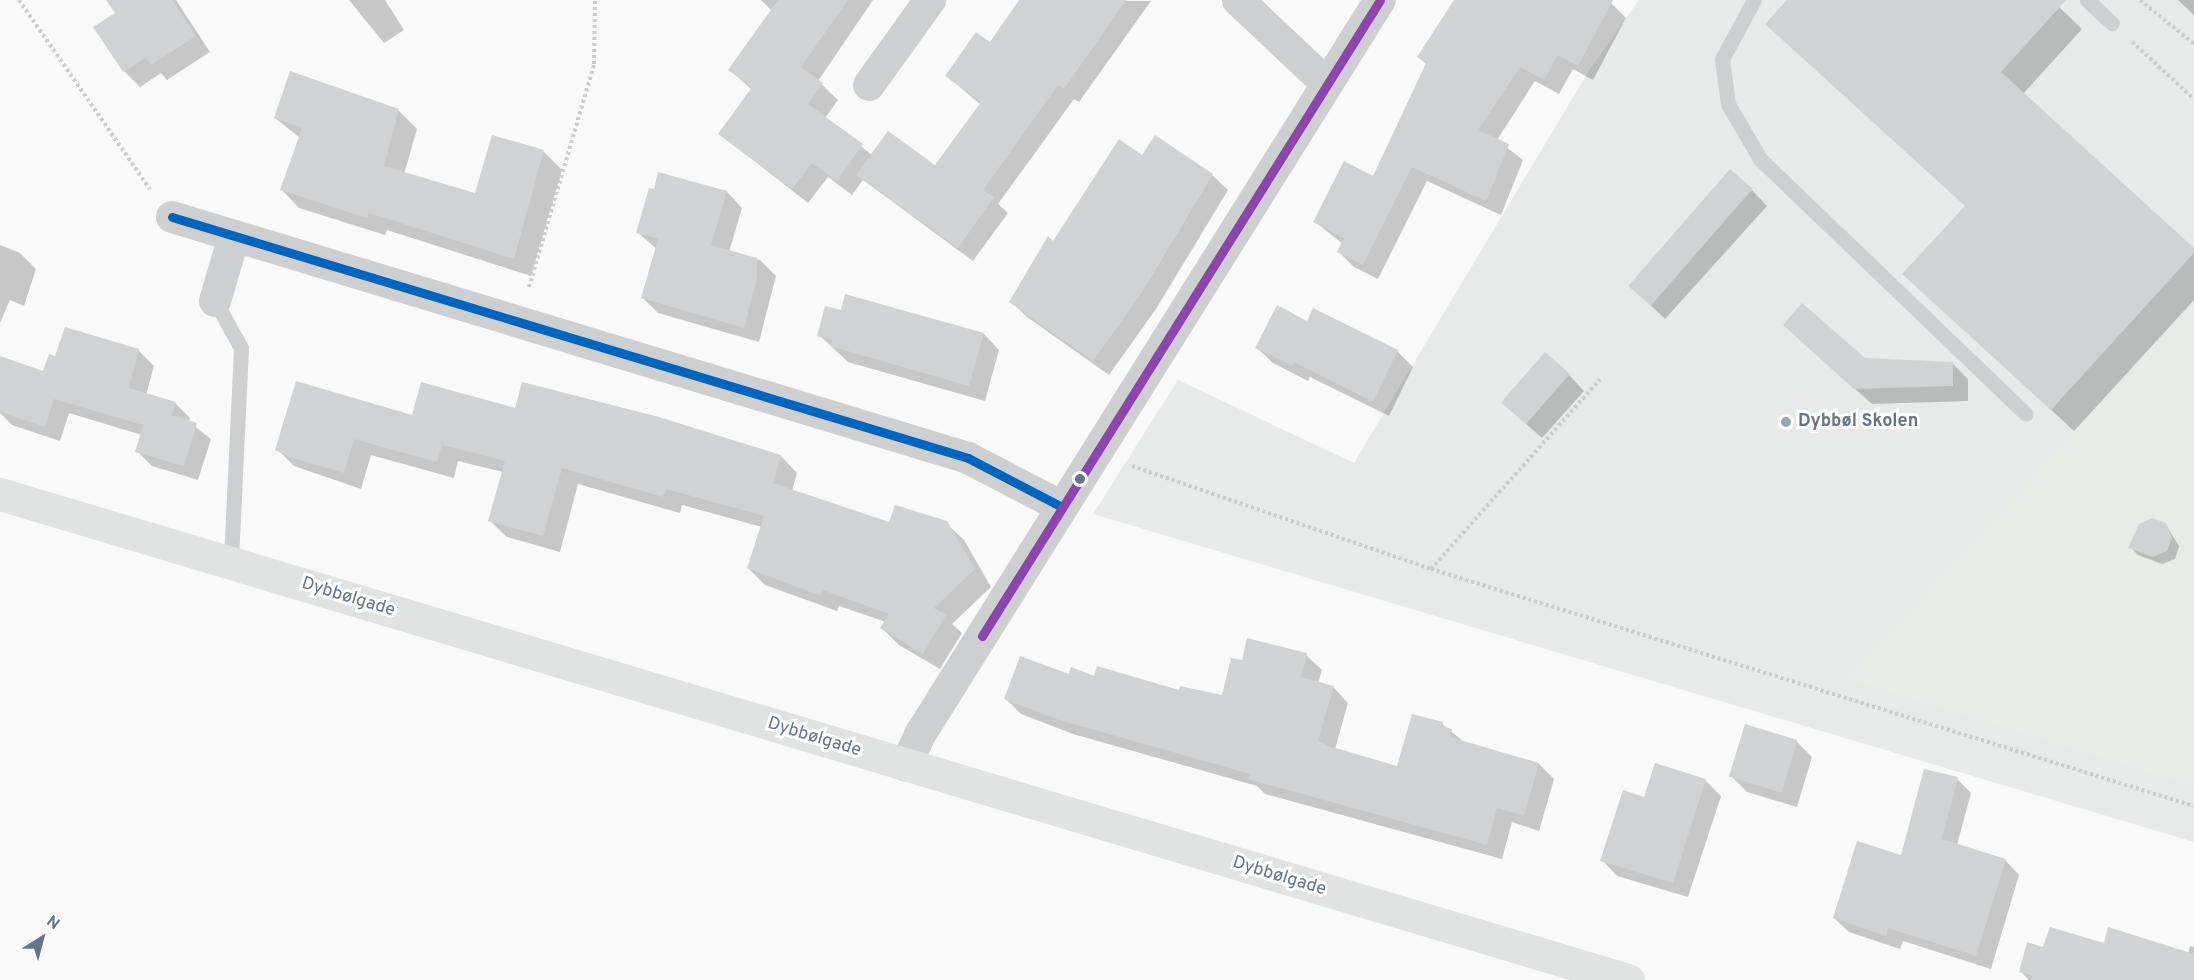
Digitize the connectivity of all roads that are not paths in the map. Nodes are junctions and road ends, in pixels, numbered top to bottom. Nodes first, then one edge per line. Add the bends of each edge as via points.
1 (930, 0) edge
2 (1238, 0) edge
3 (1380, 0) edge
4 (1754, 0) edge
5 (2087, 0) edge
6 (2112, 23) road end
7 (1327, 84) junction
8 (869, 85) dead end
9 (172, 218) road end
10 (234, 236) junction
11 (215, 300) joint
12 (2026, 414) dead end
13 (0, 494) edge
14 (1062, 507) junction
15 (231, 564) junction
16 (906, 766) junction
17 (1628, 980) edge

1 - 8 street
2 - 7 street
3 - 7 street
4 - 12 lane via 1722,59 1728,104 1760,159
5 - 6 lane
7 - 14 street
9 - 10 street
10 - 11 street
10 - 14 street via 968,458
11 - 15 lane via 241,348
13 - 15 street, Dybbølgade
14 - 16 street via 921,733
15 - 16 street, Dybbølgade
16 - 17 street, Dybbølgade

